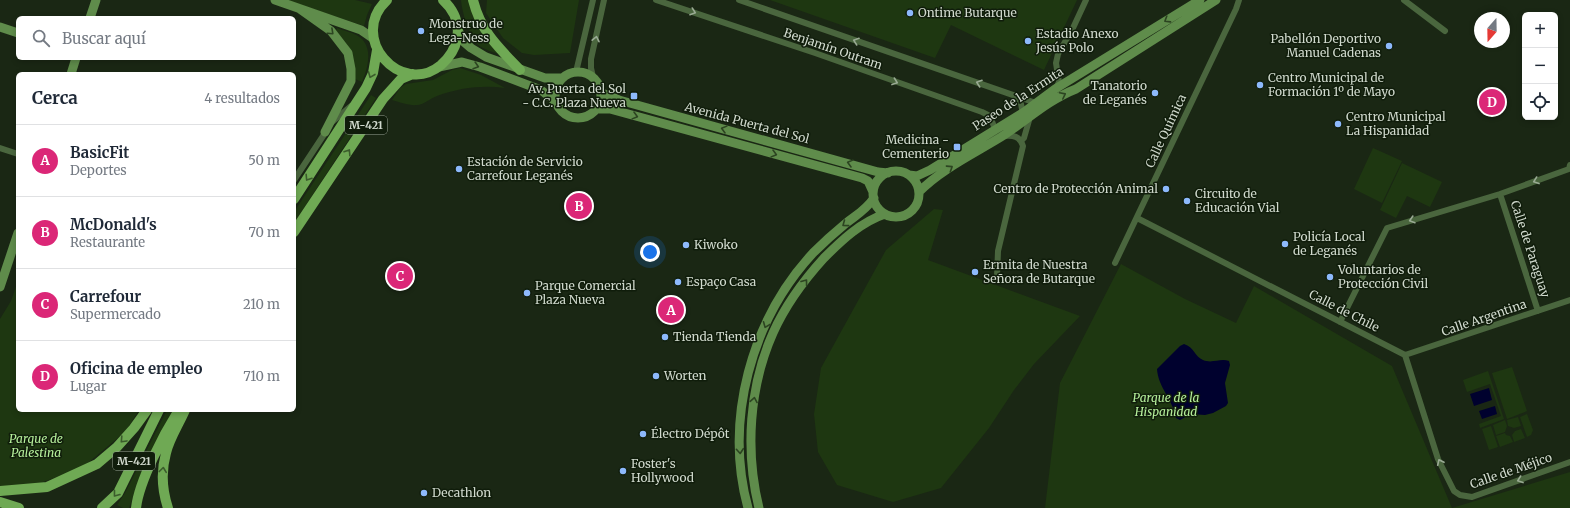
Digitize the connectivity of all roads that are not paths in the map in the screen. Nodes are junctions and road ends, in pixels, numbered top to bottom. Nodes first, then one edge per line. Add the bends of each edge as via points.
1 (96, 0) edge
2 (275, 0) edge
3 (387, 0) edge
4 (473, 0) edge
5 (593, 0) edge
6 (604, 0) edge
7 (656, 0) edge
8 (739, 0) edge
9 (1086, 0) edge
10 (1200, 0) edge
11 (1216, 0) edge
12 (1234, 0) edge
13 (1239, 0) edge
14 (1404, 0) edge
15 (447, 1) edge
16 (300, 9) junction
17 (1236, 9) junction
18 (91, 16) edge
19 (0, 27) edge
20 (457, 28) junction
21 (1445, 31) dead end
22 (16, 32) edge
23 (374, 39) junction
24 (377, 50) junction
25 (75, 60) edge
26 (439, 67) junction
27 (520, 70) junction
28 (72, 72) edge
29 (576, 72) junction
30 (413, 74) junction
31 (593, 77) junction
32 (562, 78) junction
33 (1055, 89) junction
34 (602, 93) junction
35 (1016, 96) junction
36 (360, 99) junction
37 (556, 102) junction
38 (1036, 103) junction
39 (597, 109) junction
40 (1027, 114) junction
41 (995, 129) junction
42 (325, 132) junction
43 (1002, 136) junction
44 (1021, 141) junction
45 (0, 148) edge
46 (16, 153) edge
47 (1570, 165) edge
48 (888, 173) junction
49 (909, 175) junction
50 (296, 177) edge
51 (919, 192) junction
52 (1500, 194) junction
53 (873, 195) junction
54 (296, 196) edge
55 (885, 214) junction
56 (1137, 218) junction
57 (296, 229) edge
58 (16, 239) edge
59 (1115, 263) dead end
60 (2, 272) edge
61 (997, 277) dead end
62 (0, 287) edge
63 (1570, 300) edge
64 (1538, 311) junction
65 (1340, 322) junction
66 (1405, 355) junction
67 (146, 412) edge
68 (158, 412) edge
69 (178, 412) edge
70 (184, 412) edge
71 (1570, 462) edge
72 (0, 491) edge
73 (0, 502) edge
74 (19, 508) edge
75 (102, 508) edge
76 (136, 508) edge
77 (168, 508) edge
78 (748, 508) edge
79 (759, 508) edge

1 - 18 main road
2 - 16 main road
3 - 23 main road, M-421 via 376,15
4 - 27 main road via 484,30
5 - 29 street
31 -> 6 street via 591,59
7 -> 41 street, Benjamín Outram via 982,112 990,116
35 -> 8 street, Benjamín Outram
9 - 33 street via 1058,54 1056,63 1059,82
10 -> 33 main road, Paseo de la Ermita
40 -> 11 main road, Paseo de la Ermita via 1076,89
12 - 17 street
13 - 17 street, Calle Química
14 - 21 street
15 - 20 main road
16 - 23 main road via 361,30
16 -> 42 main road via 331,31 348,53 351,81
17 - 56 street, Calle Química
19 - 22 main road
20 - 26 main road via 453,50
20 - 27 main road via 464,42 471,48 486,57
23 - 24 main road, M-421
24 - 30 main road, M-421 via 392,66
24 -> 36 main road, M-421 via 373,73
25 - 28 main road
26 - 30 main road, M-421
26 -> 37 main road via 462,62 480,67 541,90
27 - 32 main road via 545,78
29 - 31 main road
29 - 32 main road
57 -> 30 main road, M-421 via 383,99 401,79
31 - 34 main road
32 - 37 main road via 556,89
33 - 38 main road, Paseo de la Ermita
34 - 39 main road
48 -> 34 main road, Avenida Puerta del Sol via 619,100
35 - 38 street, Benjamín Outram
35 - 40 street
36 - 42 street, M-421 via 334,120
36 -> 54 main road, M-421
37 - 39 main road via 563,113 575,118 587,117
38 - 40 main road, Paseo de la Ermita
39 -> 53 main road, Avenida Puerta del Sol via 610,109 862,178 868,181
40 - 41 main road, Paseo de la Ermita
40 - 43 main road, Paseo de la Ermita via 1019,124
40 - 44 street, Paseo de la Ermita via 1024,138
41 - 49 main road, Paseo de la Ermita via 930,170 918,176
42 - 50 street, M-421
43 - 44 street, Paseo de la Ermita via 1014,136
51 -> 43 main road, Paseo de la Ermita via 935,178
44 - 61 street, Paseo de la Ermita via 1022,149 998,251
45 - 46 street
47 -> 52 street via 1569,169
48 - 49 main road via 895,171
48 - 53 main road via 878,180
49 - 51 main road via 916,182
51 - 55 main road via 918,202 910,212 898,217
52 - 64 street, Calle de Paraguay
52 -> 65 street via 1386,228
53 - 55 main road via 876,204
53 -> 78 main road via 868,208 838,229 793,277 768,318 752,358 742,399 739,443
79 -> 55 main road via 750,446 753,404 760,368 773,332 793,297 813,270 836,246 866,222
56 - 59 street, Calle Química
56 - 65 street, Calle de Chile
58 - 60 main road
60 - 62 main road
63 - 64 street, Calle Argentina
64 - 66 street, Calle Argentina
65 - 66 street, Calle de Chile
71 -> 66 street, Calle de Méjico via 1472,497 1460,495 1454,491 1438,459
67 -> 72 main road via 117,447 97,464 47,488
68 -> 75 main road, M-421 via 118,492
69 - 76 main road, M-421 via 144,481
77 -> 70 main road via 162,474 166,452
73 - 74 main road

